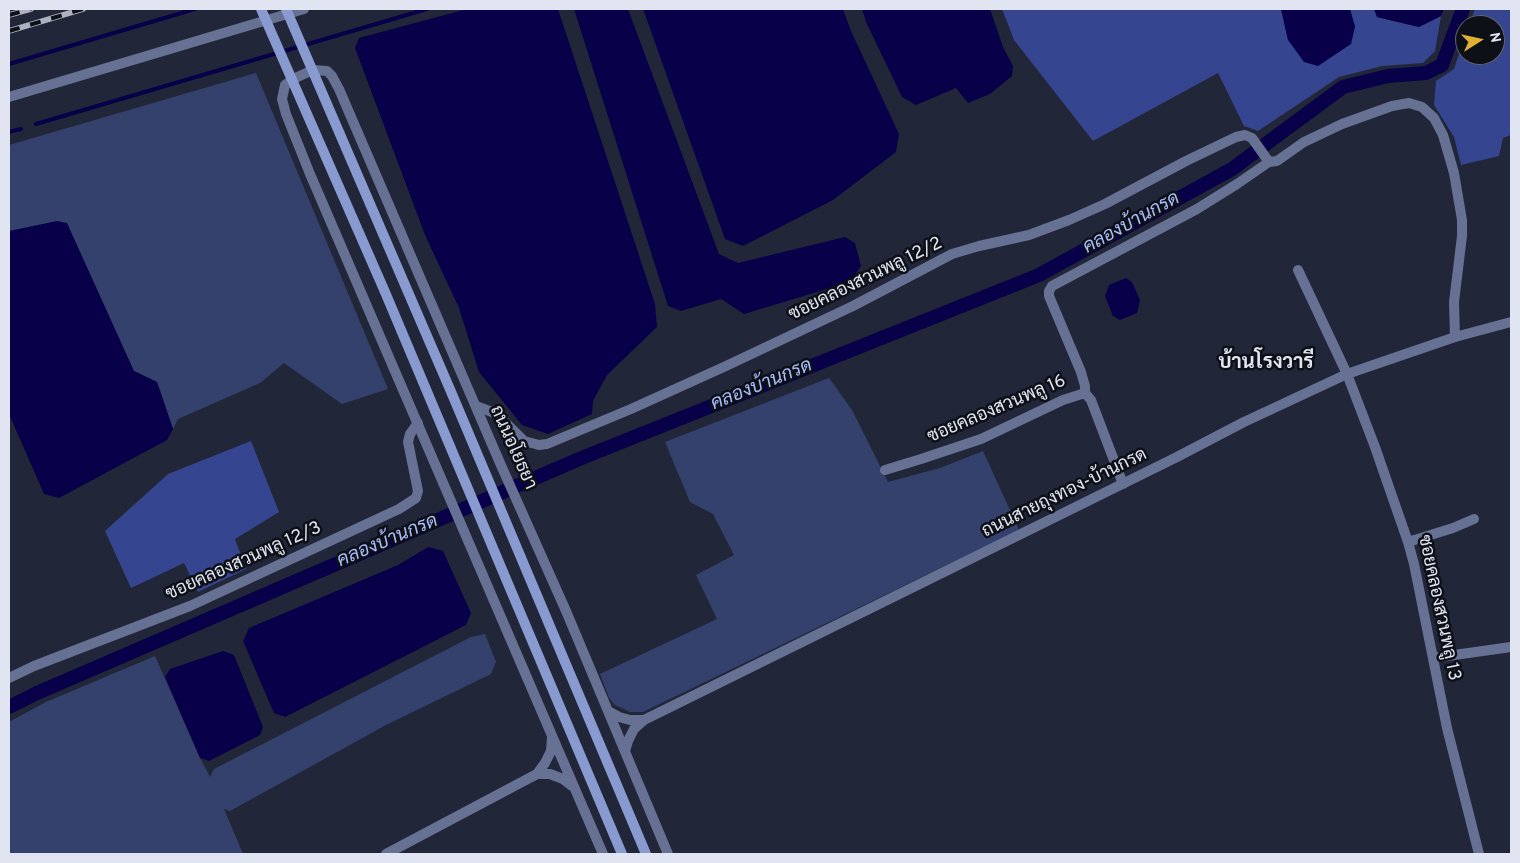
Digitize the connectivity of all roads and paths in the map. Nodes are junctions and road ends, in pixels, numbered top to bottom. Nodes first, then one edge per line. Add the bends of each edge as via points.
1 (261, 9) edge
2 (286, 9) edge
3 (304, 9) edge
4 (9, 97) edge
5 (1267, 159) junction
6 (1298, 270) dead end
7 (1511, 322) edge
8 (1455, 338) junction
9 (1347, 374) junction
10 (1086, 393) junction
11 (476, 406) junction
12 (418, 423) junction
13 (885, 470) dead end
14 (1123, 484) junction
15 (1474, 518) dead end
16 (1408, 542) junction
17 (1511, 647) edge
18 (1433, 658) junction
19 (9, 678) edge
20 (608, 711) junction
21 (644, 720) junction
22 (552, 737) junction
23 (625, 751) junction
24 (537, 774) junction
25 (574, 787) junction
26 (386, 854) edge
27 (603, 854) edge
28 (622, 854) edge
29 (646, 854) edge
30 (668, 854) edge
31 (1479, 854) edge

1 - 28 main road
2 - 29 main road, ถนนอโยธยา
3 - 4 street
5 - 8 street via 1277,161 1304,142 1392,106 1409,103 1422,107 1434,118 1443,135 1461,208 1462,236 1454,302
5 - 10 street via 1237,184 1171,223 1081,269 1048,291 1081,372
5 - 11 street, ซอยคลองสวนพลู 12/2 via 1252,138 1245,135 1236,137 1062,224 952,254 853,306 726,366 547,444 524,441 503,420
6 - 9 street, ซอยคลองสวนพลู 13
7 - 8 street, ถนนสายถุงทอง-บ้านกรด
8 - 9 street, ถนนสายถุงทอง-บ้านกรด
9 - 14 street, ถนนสายถุงทอง-บ้านกรด
9 - 16 street, ซอยคลองสวนพลู 13
10 - 13 street, ซอยคลองสวนพลู 16 via 1063,400 980,439
10 - 14 street, ซอยคลองสวนพลู 16
11 - 12 street, ถนนอโยธยา via 340,89 327,71 313,70 285,85 282,99 286,114
11 - 20 street, ถนนอโยธยา
12 - 19 street, ซอยคลองสวนพลู 12/3 via 408,442 418,490 416,498 399,509 190,606
12 - 22 street, ถนนอโยธยา
14 - 21 street, ถนนสายถุงทอง-บ้านกรด
15 - 16 street
16 - 18 street, ซอยคลองสวนพลู 13
17 - 18 street
18 - 31 street, ซอยคลองสวนพลู 13
20 - 21 street via 619,718
20 - 23 street, ถนนอโยธยา
21 - 23 street, ถนนสายถุงทอง-บ้านกรด via 631,735
22 - 24 street via 550,751
22 - 25 street, ถนนอโยธยา
23 - 30 street, ถนนอโยธยา
24 - 25 street via 550,774
24 - 26 street
25 - 27 street, ถนนอโยธยา

